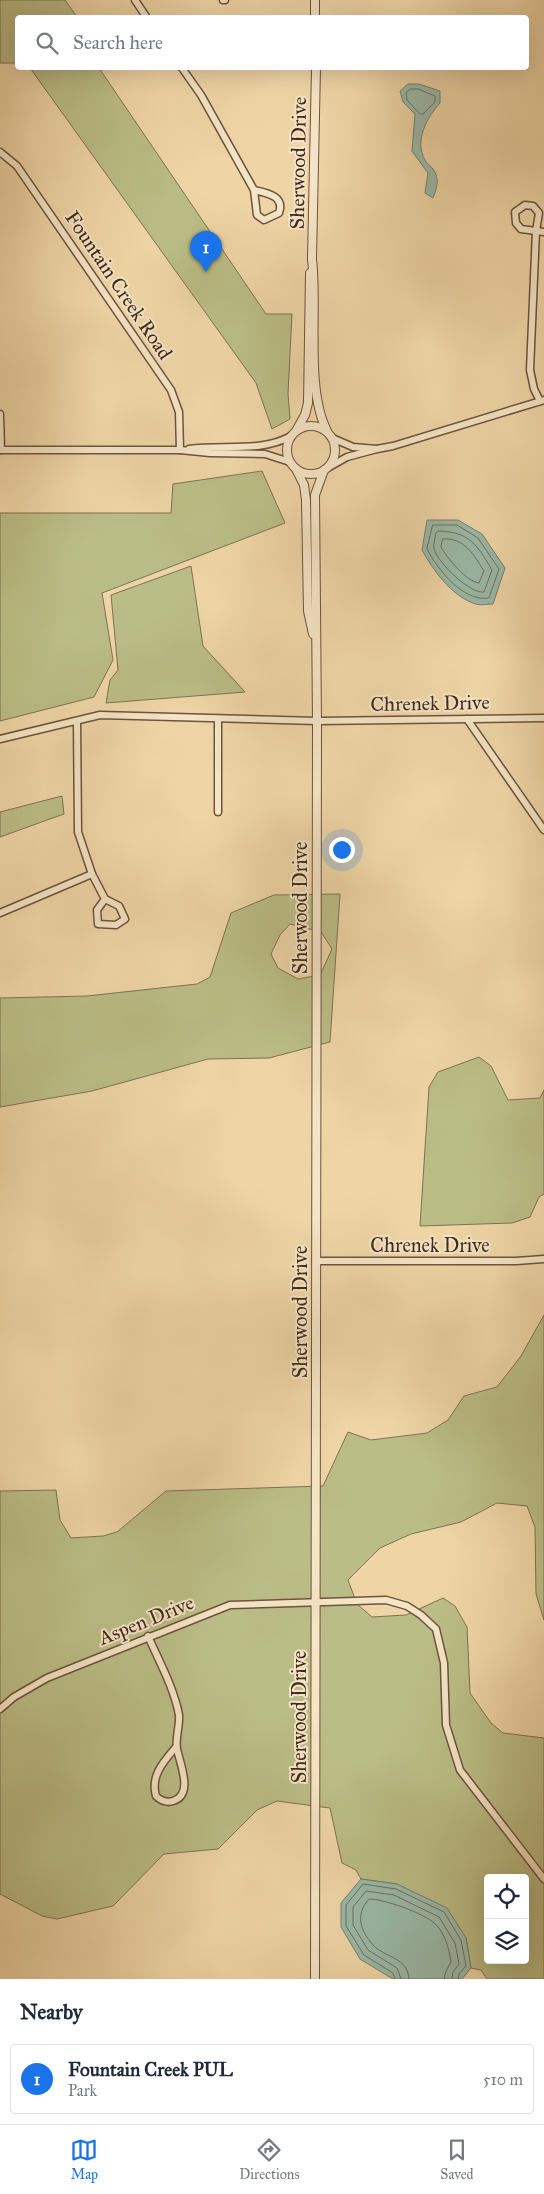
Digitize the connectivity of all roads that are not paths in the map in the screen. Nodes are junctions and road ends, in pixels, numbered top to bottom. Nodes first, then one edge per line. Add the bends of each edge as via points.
1 (135, 0) edge
2 (315, 0) edge
3 (145, 15) edge
4 (315, 15) edge
5 (183, 70) edge
6 (316, 70) edge
7 (0, 152) edge
8 (254, 190) junction
9 (536, 231) junction
10 (544, 232) edge
11 (312, 259) junction
12 (542, 401) edge
13 (0, 414) edge
14 (327, 431) junction
15 (294, 433) junction
16 (332, 438) junction
17 (377, 449) junction
18 (1, 450) edge
19 (180, 450) junction
20 (290, 462) junction
21 (296, 469) junction
22 (324, 470) junction
23 (317, 646) junction
24 (544, 718) edge
25 (218, 719) junction
26 (467, 719) junction
27 (77, 721) junction
28 (317, 721) junction
29 (0, 739) edge
30 (218, 812) dead end
31 (544, 830) edge
32 (92, 874) junction
33 (105, 899) junction
34 (0, 913) edge
35 (544, 1259) edge
36 (316, 1261) junction
37 (316, 1601) junction
38 (148, 1636) junction
39 (0, 1709) edge
40 (176, 1747) junction
41 (544, 1879) edge
42 (315, 1979) edge

1 - 3 street
2 - 4 street
5 - 8 street
6 - 11 street, Sherwood Drive
7 - 19 street, Fountain Creek Road via 18,166 171,390 179,412
8 - 8 street via 257,215 264,220 279,214 280,201 275,196
9 - 9 street via 539,213 533,206 521,206 515,212 516,223 522,229
9 - 10 street
9 - 12 street via 530,370 534,389
11 - 14 street, Sherwood Drive via 317,406
11 - 15 street, Sherwood Drive via 308,308 308,402
12 - 17 street
13 - 18 street
14 - 15 street via 312,426
14 - 16 street
15 - 19 street via 276,443 263,445
15 - 20 street via 287,449
16 - 17 street via 347,445
16 - 22 street via 335,452
17 - 22 street via 347,457
18 - 19 street
19 - 20 street via 265,454
20 - 21 street
21 - 22 street via 310,474
21 - 23 street, Sherwood Drive via 305,492 308,611
22 - 23 street, Sherwood Drive via 316,495
23 - 28 street, Sherwood Drive
24 - 26 street, Chrenek Drive
25 - 27 street, Chrenek Drive via 100,716
25 - 28 street, Chrenek Drive
25 - 30 street
26 - 28 street, Chrenek Drive
26 - 31 street
27 - 29 street, Chrenek Drive
27 - 32 street via 78,832
28 - 36 street, Sherwood Drive
32 - 33 street
32 - 34 street
33 - 33 street via 119,906 125,919 116,925 98,924 97,910
35 - 36 street, Chrenek Drive
36 - 37 street, Sherwood Drive
37 - 38 street, Aspen Drive via 230,1605
37 - 41 street, Aspen Drive via 386,1600 421,1614 436,1629 444,1663 446,1725 460,1770
37 - 42 street, Sherwood Drive
38 - 39 street, Aspen Drive via 47,1678
38 - 40 street via 174,1697 179,1717
40 - 40 street via 156,1775 153,1787 156,1796 166,1802 180,1797 184,1788

